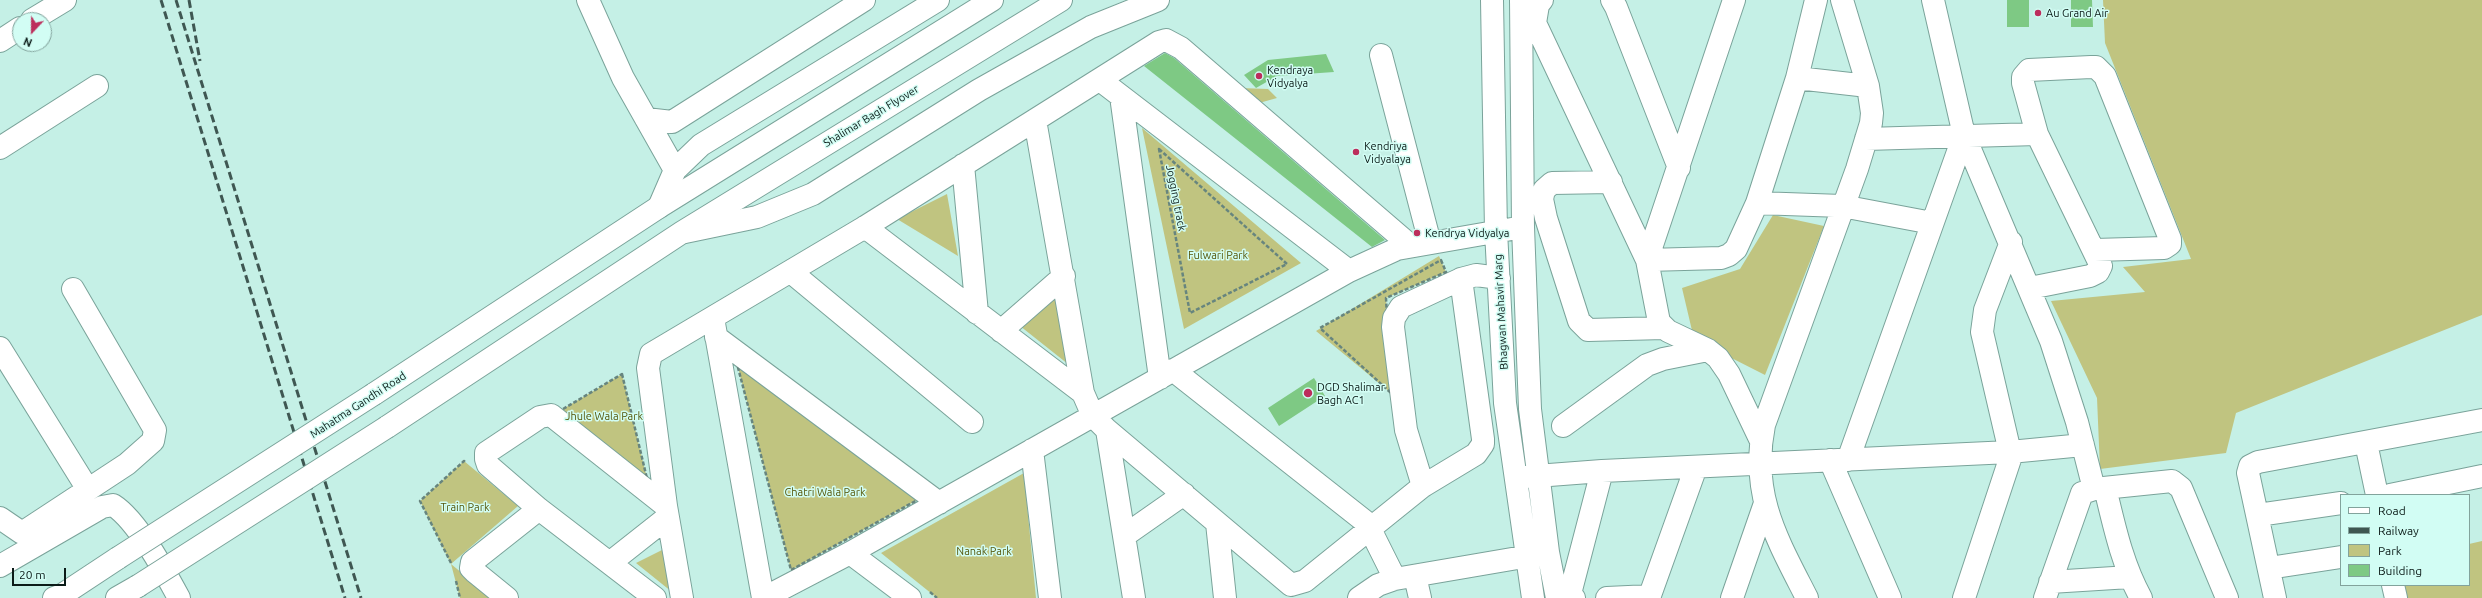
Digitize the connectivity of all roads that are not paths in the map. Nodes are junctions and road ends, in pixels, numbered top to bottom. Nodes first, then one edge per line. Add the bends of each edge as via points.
1 (65, 0) edge
2 (588, 0) edge
3 (864, 0) edge
4 (938, 0) edge
5 (992, 0) edge
6 (1061, 0) edge
7 (1158, 0) edge
8 (1492, 0) edge
9 (1521, 0) edge
10 (1542, 0) edge
11 (1612, 0) edge
12 (1734, 0) edge
13 (1816, 0) edge
14 (1842, 0) edge
15 (1933, 0) edge
16 (45, 12) edge
17 (12, 33) edge
18 (0, 41) edge
19 (1381, 55) dead end
20 (1797, 78) junction
21 (1100, 80) junction
22 (98, 86) dead end
23 (1868, 86) junction
24 (1121, 96) junction
25 (646, 119) junction
26 (1035, 120) junction
27 (2037, 134) junction
28 (1964, 135) junction
29 (1866, 139) junction
30 (0, 148) edge
31 (963, 164) junction
32 (680, 165) junction
33 (1679, 168) junction
34 (1611, 182) junction
35 (1757, 203) junction
36 (1842, 206) junction
37 (659, 207) junction
38 (1932, 223) junction
39 (865, 227) junction
40 (1523, 227) junction
41 (1496, 230) junction
42 (681, 233) junction
43 (2011, 242) junction
44 (1420, 244) junction
45 (2095, 250) junction
46 (1647, 260) junction
47 (1349, 271) junction
48 (791, 272) junction
49 (1064, 276) junction
50 (1461, 278) junction
51 (1499, 278) junction
52 (2030, 288) junction
53 (73, 289) dead end
54 (978, 313) junction
55 (715, 327) junction
56 (1664, 328) junction
57 (1001, 331) junction
58 (0, 348) edge
59 (1708, 350) junction
60 (1167, 374) junction
61 (1083, 393) junction
62 (2482, 420) edge
63 (972, 422) dead end
64 (1100, 423) junction
65 (1563, 426) dead end
66 (1761, 441) junction
67 (2366, 443) junction
68 (2083, 444) junction
69 (1032, 450) junction
70 (2010, 452) junction
71 (1839, 460) junction
72 (1761, 464) junction
73 (1696, 467) junction
74 (1602, 471) junction
75 (1538, 476) junction
76 (2482, 476) edge
77 (1515, 478) junction
78 (1423, 486) junction
79 (87, 488) junction
80 (2099, 488) junction
81 (1184, 494) junction
82 (2377, 494) edge
83 (2395, 494) edge
84 (929, 501) junction
85 (2340, 503) edge
86 (1764, 506) junction
87 (540, 509) junction
88 (667, 512) junction
89 (2258, 515) junction
90 (0, 518) edge
91 (1217, 523) junction
92 (1371, 530) junction
93 (1124, 536) junction
94 (1548, 552) junction
95 (850, 553) junction
96 (1526, 557) junction
97 (2340, 557) edge
98 (612, 562) junction
99 (0, 566) edge
100 (2269, 568) junction
101 (1405, 578) junction
102 (2393, 586) edge
103 (2047, 590) edge
104 (2137, 592) edge
105 (918, 593) edge
106 (58, 597) edge
107 (1649, 597) edge
108 (117, 598) edge
109 (179, 598) edge
110 (507, 598) edge
111 (655, 598) edge
112 (682, 598) edge
113 (763, 598) edge
114 (1050, 598) edge
115 (1134, 598) edge
116 (1225, 598) edge
117 (1359, 598) edge
118 (1420, 598) edge
119 (1533, 598) edge
120 (1557, 598) edge
121 (1574, 598) edge
122 (1607, 598) edge
123 (1732, 598) edge
124 (1807, 598) edge
125 (1890, 598) edge
126 (1964, 598) edge
127 (2227, 598) edge
128 (2275, 598) edge
129 (2396, 598) edge

1 - 16 street
2 - 25 street via 623,78
3 - 25 street via 672,122
4 - 32 street via 702,145
5 - 37 street
6 - 42 street, Shalimar Bagh Flyover
7 - 42 street via 1091,27 979,90 806,197 757,217
8 - 41 street, Bhagwan Mahavir Marg
9 - 40 street
10 - 34 street via 1538,5 1535,23
11 - 33 street
12 - 33 street
13 - 20 street
14 - 23 street
15 - 28 street
17 - 18 street
19 - 44 street
20 - 23 street
20 - 35 street
21 - 24 street
21 - 26 street
21 - 44 street via 1159,42 1173,42
22 - 30 street
23 - 29 street via 1872,113
24 - 47 street
24 - 60 street
25 - 32 street
26 - 31 street
26 - 49 street
27 - 28 street
27 - 45 street
27 - 45 street via 2023,83 2025,73 2029,70 2091,67 2101,71 2170,244 2164,248
28 - 29 street
28 - 38 street
28 - 43 street
29 - 36 street
31 - 39 street
31 - 54 street
32 - 37 street
33 - 46 street
34 - 46 street
34 - 56 street via 1552,184 1544,190 1542,199 1546,218 1579,321 1588,330
35 - 36 street
35 - 46 street via 1736,249 1729,255 1721,258
36 - 38 street
36 - 66 street via 1764,425
37 - 106 street, Mahatma Gandhi Road, bridge via 210,501
38 - 71 street
39 - 48 street
39 - 54 street
40 - 41 street
40 - 75 street via 1530,409
41 - 44 street
41 - 51 street, Bhagwan Mahavir Marg
42 - 108 street, bridge via 388,427
43 - 52 street
43 - 70 street via 1985,310 1982,332
44 - 47 street via 1397,249
45 - 52 street via 2101,266 2098,272
46 - 56 street via 1659,322
47 - 60 street
48 - 55 street
48 - 63 street
49 - 57 street
49 - 61 street
50 - 51 street via 1476,275
50 - 78 street via 1483,444 1476,454
50 - 78 street via 1401,307 1394,318 1406,430
51 - 77 street, Bhagwan Mahavir Marg via 1506,403
52 - 68 street via 2051,341
53 - 79 street via 154,430 153,441 127,464
54 - 57 street
55 - 84 street
55 - 88 street via 658,348 648,361
55 - 113 street
56 - 59 street
57 - 61 street
58 - 79 street
59 - 65 street via 1663,359 1647,365
59 - 66 street via 1723,364
60 - 64 street
60 - 92 street via 1360,517
61 - 64 street
62 - 67 street
64 - 69 street
64 - 81 street
64 - 93 street
66 - 72 street
67 - 82 street
67 - 89 street via 2258,462 2250,466 2248,473
68 - 70 street
68 - 80 street
69 - 84 street
69 - 114 street
70 - 71 street
70 - 126 street
71 - 72 street
71 - 125 street
72 - 73 street
72 - 86 street
73 - 74 street
73 - 107 street
74 - 75 street
74 - 121 street via 1571,590 1570,596
75 - 77 street
75 - 94 street
76 - 83 street
77 - 96 street, Bhagwan Mahavir Marg
78 - 92 street
79 - 90 street via 22,533
80 - 103 street via 2086,490 2079,498
80 - 104 street
80 - 127 street via 2172,481 2177,484 2202,536
81 - 91 street
81 - 93 street
84 - 95 street
85 - 89 street
86 - 123 street
86 - 124 street via 1778,542
87 - 88 street via 488,465 486,453 546,414 551,415
87 - 98 street
87 - 110 street via 472,562 475,572
88 - 98 street
88 - 112 street
89 - 100 street
91 - 92 street via 1291,585 1305,581
91 - 116 street
92 - 101 street
93 - 115 street
94 - 96 street
94 - 120 street
95 - 105 street
95 - 113 street
96 - 101 street
96 - 119 street, Bhagwan Mahavir Marg
97 - 100 street
98 - 111 street
99 - 109 street via 102,507 113,504 122,510 149,548
100 - 128 street
101 - 117 street via 1378,585
101 - 118 street
102 - 129 street
103 - 104 street
107 - 122 street

